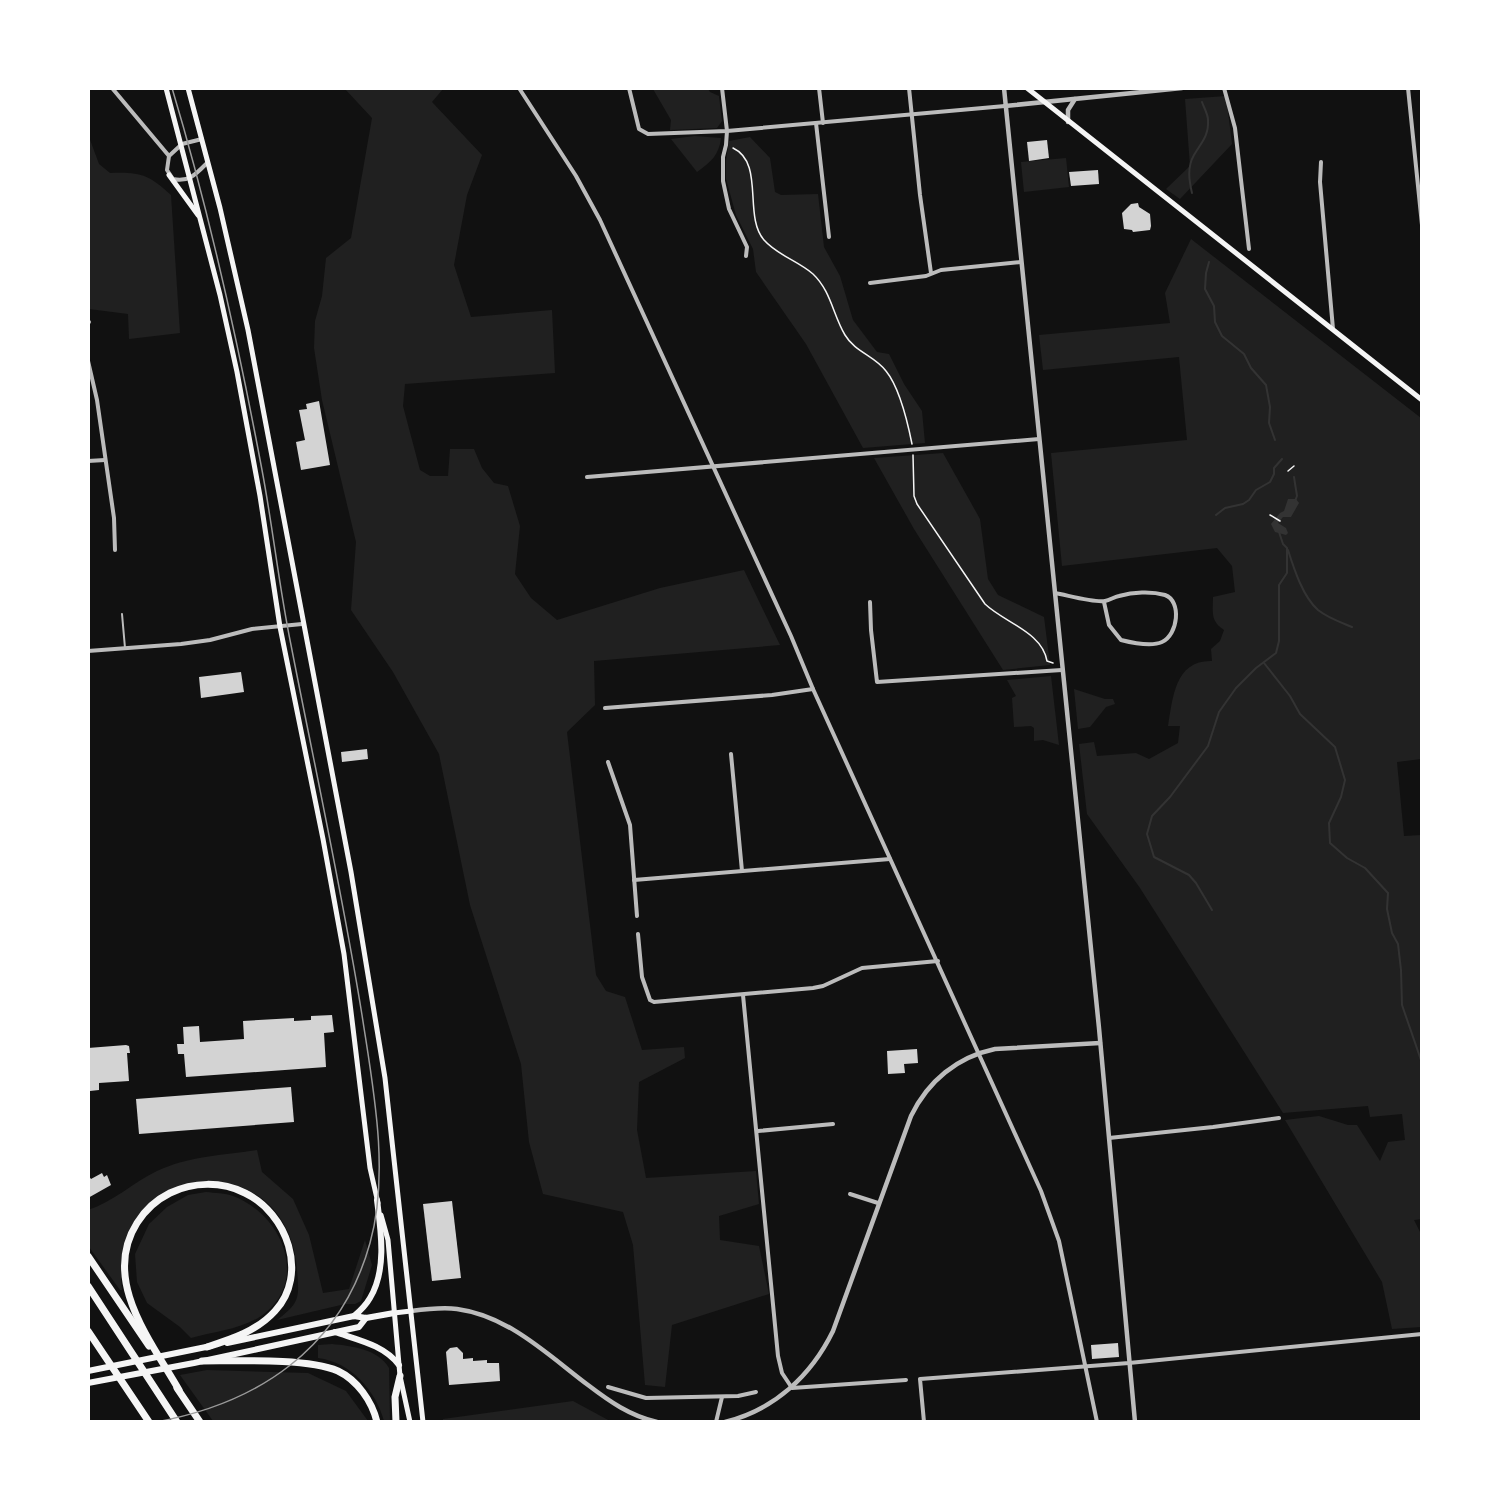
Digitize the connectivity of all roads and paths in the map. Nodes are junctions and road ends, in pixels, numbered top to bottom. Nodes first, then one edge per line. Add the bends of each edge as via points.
1 (112, 88) edge
2 (166, 88) edge
3 (188, 88) edge
4 (519, 88) edge
5 (629, 88) edge
6 (723, 88) edge
7 (819, 88) edge
8 (909, 88) edge
9 (1004, 88) edge
10 (1027, 88) edge
11 (1182, 88) edge
12 (1224, 88) edge
13 (1408, 88) edge
14 (1075, 99) junction
15 (1043, 102) junction
16 (1005, 106) junction
17 (912, 114) junction
18 (1068, 122) junction
19 (816, 123) junction
20 (823, 123) junction
21 (726, 131) junction
22 (202, 139) junction
23 (182, 144) junction
24 (726, 145) junction
25 (169, 156) junction
26 (208, 162) junction
27 (1321, 162) dead end
28 (169, 176) junction
29 (191, 178) junction
30 (201, 218) junction
31 (1422, 225) edge
32 (829, 237) dead end
33 (1249, 249) dead end
34 (746, 256) dead end
35 (1021, 262) junction
36 (932, 273) junction
37 (870, 283) dead end
38 (1333, 330) junction
39 (88, 360) edge
40 (1422, 400) edge
41 (1039, 439) junction
42 (913, 447) dead end
43 (913, 455) dead end
44 (105, 460) junction
45 (88, 461) edge
46 (1294, 466) dead end
47 (713, 467) junction
48 (1288, 471) dead end
49 (587, 477) dead end
50 (1270, 515) dead end
51 (1280, 521) dead end
52 (115, 550) dead end
53 (1055, 593) junction
54 (870, 602) dead end
55 (1104, 602) junction
56 (122, 615) dead end
57 (302, 624) junction
58 (280, 627) junction
59 (125, 648) junction
60 (88, 651) edge
61 (1053, 663) dead end
62 (1062, 670) junction
63 (813, 689) junction
64 (605, 708) dead end
65 (731, 754) dead end
66 (608, 762) dead end
67 (890, 859) junction
68 (742, 871) junction
69 (634, 880) junction
70 (637, 916) dead end
71 (638, 934) dead end
72 (938, 961) junction
73 (743, 994) junction
74 (1100, 1043) junction
75 (1279, 1118) dead end
76 (833, 1124) dead end
77 (758, 1131) junction
78 (1109, 1138) junction
79 (850, 1194) dead end
80 (378, 1200) junction
81 (878, 1203) junction
82 (88, 1256) edge
83 (88, 1286) edge
84 (411, 1311) junction
85 (394, 1313) junction
86 (354, 1316) junction
87 (366, 1318) junction
88 (88, 1331) edge
89 (335, 1332) junction
90 (1422, 1334) edge
91 (207, 1347) junction
92 (202, 1361) junction
93 (1130, 1363) junction
94 (399, 1365) junction
95 (1085, 1367) junction
96 (88, 1371) edge
97 (400, 1376) junction
98 (906, 1380) dead end
99 (88, 1383) edge
100 (608, 1387) dead end
101 (792, 1388) junction
102 (179, 1390) junction
103 (756, 1392) dead end
104 (722, 1397) junction
105 (149, 1422) edge
106 (177, 1422) edge
107 (200, 1422) edge
108 (377, 1422) edge
109 (396, 1422) edge
110 (410, 1422) edge
111 (423, 1422) edge
112 (657, 1422) edge
113 (716, 1422) edge
114 (725, 1422) edge
115 (924, 1422) edge
116 (1097, 1422) edge
117 (1135, 1422) edge

1 - 25 street
2 - 23 main road
3 - 22 main road
4 - 47 street via 600,220
5 - 21 street via 639,129 648,134
6 - 21 street
7 - 20 street
8 - 17 street
9 - 16 street
10 - 15 main road
11 - 14 street
12 - 33 street via 1235,128
13 - 31 street
14 - 15 street
14 - 18 street via 1068,110
15 - 16 street
15 - 18 main road
16 - 17 street
16 - 35 street
17 - 20 street
17 - 36 street
18 - 38 main road
19 - 20 street
19 - 21 street
19 - 32 street
21 - 24 street
22 - 23 street
22 - 26 main road
23 - 25 street
23 - 29 main road
24 - 34 street via 723,181 729,210 747,247
24 - 42 path via 739,151 750,171 756,220 763,240 814,276 823,286 846,336 886,371 908,421
25 - 28 street
26 - 29 street
26 - 57 main road via 248,330
27 - 38 street
28 - 29 street via 177,180
28 - 30 main road
29 - 30 main road
30 - 58 main road via 237,372
35 - 36 street
35 - 41 street
36 - 37 street
38 - 40 main road
39 - 44 street
41 - 47 street
41 - 53 street
43 - 61 path via 917,504 985,604 1033,636 1047,661
44 - 45 street
44 - 52 street
46 - 48 path
47 - 49 street
47 - 63 street
50 - 51 path
53 - 55 street
53 - 62 street
54 - 62 street via 877,682
55 - 55 street via 1109,625 1121,640 1160,643 1174,630 1175,610 1168,597 1139,593
56 - 59 lane
57 - 58 street
57 - 84 main road via 351,872 385,1078
58 - 59 street via 189,643
58 - 80 main road via 344,954 370,1168
59 - 60 street
62 - 74 street
63 - 64 street
63 - 67 street
65 - 68 street
66 - 69 street via 630,825
67 - 68 street
67 - 72 street
68 - 69 street
69 - 70 street
71 - 73 street via 642,977 650,1000
72 - 73 street via 864,968 813,988
72 - 95 street via 1041,1191 1059,1241
73 - 77 street
74 - 78 street
74 - 81 street via 995,1049 969,1057 947,1070 914,1110
75 - 78 street
76 - 77 street
77 - 101 street via 778,1356 782,1373
78 - 93 street
79 - 81 street
80 - 85 main road via 388,1240
80 - 86 highway via 382,1238 378,1279 369,1300
81 - 101 street via 833,1331 823,1351
82 - 102 highway
83 - 106 highway
84 - 85 main road
84 - 111 main road
84 - 112 street via 455,1308 495,1319 610,1403
85 - 87 highway
85 - 94 main road
86 - 87 highway
86 - 91 highway
87 - 89 highway via 359,1327
88 - 105 highway
89 - 92 highway
89 - 94 highway via 374,1345
90 - 93 street
91 - 96 highway
91 - 102 highway via 249,1332 275,1312 290,1285 292,1265 285,1235 263,1205 225,1186 199,1185 178,1189 147,1209 132,1231 125,1255 125,1282 133,1306
92 - 99 highway
92 - 108 highway via 327,1367 343,1374 360,1389
93 - 95 street
93 - 117 street
94 - 97 main road
95 - 115 street via 920,1379
95 - 116 street
97 - 109 highway via 395,1397
97 - 110 main road
98 - 101 street
100 - 104 street via 646,1398
101 - 114 street via 756,1411
102 - 107 highway
103 - 104 street
104 - 113 street

